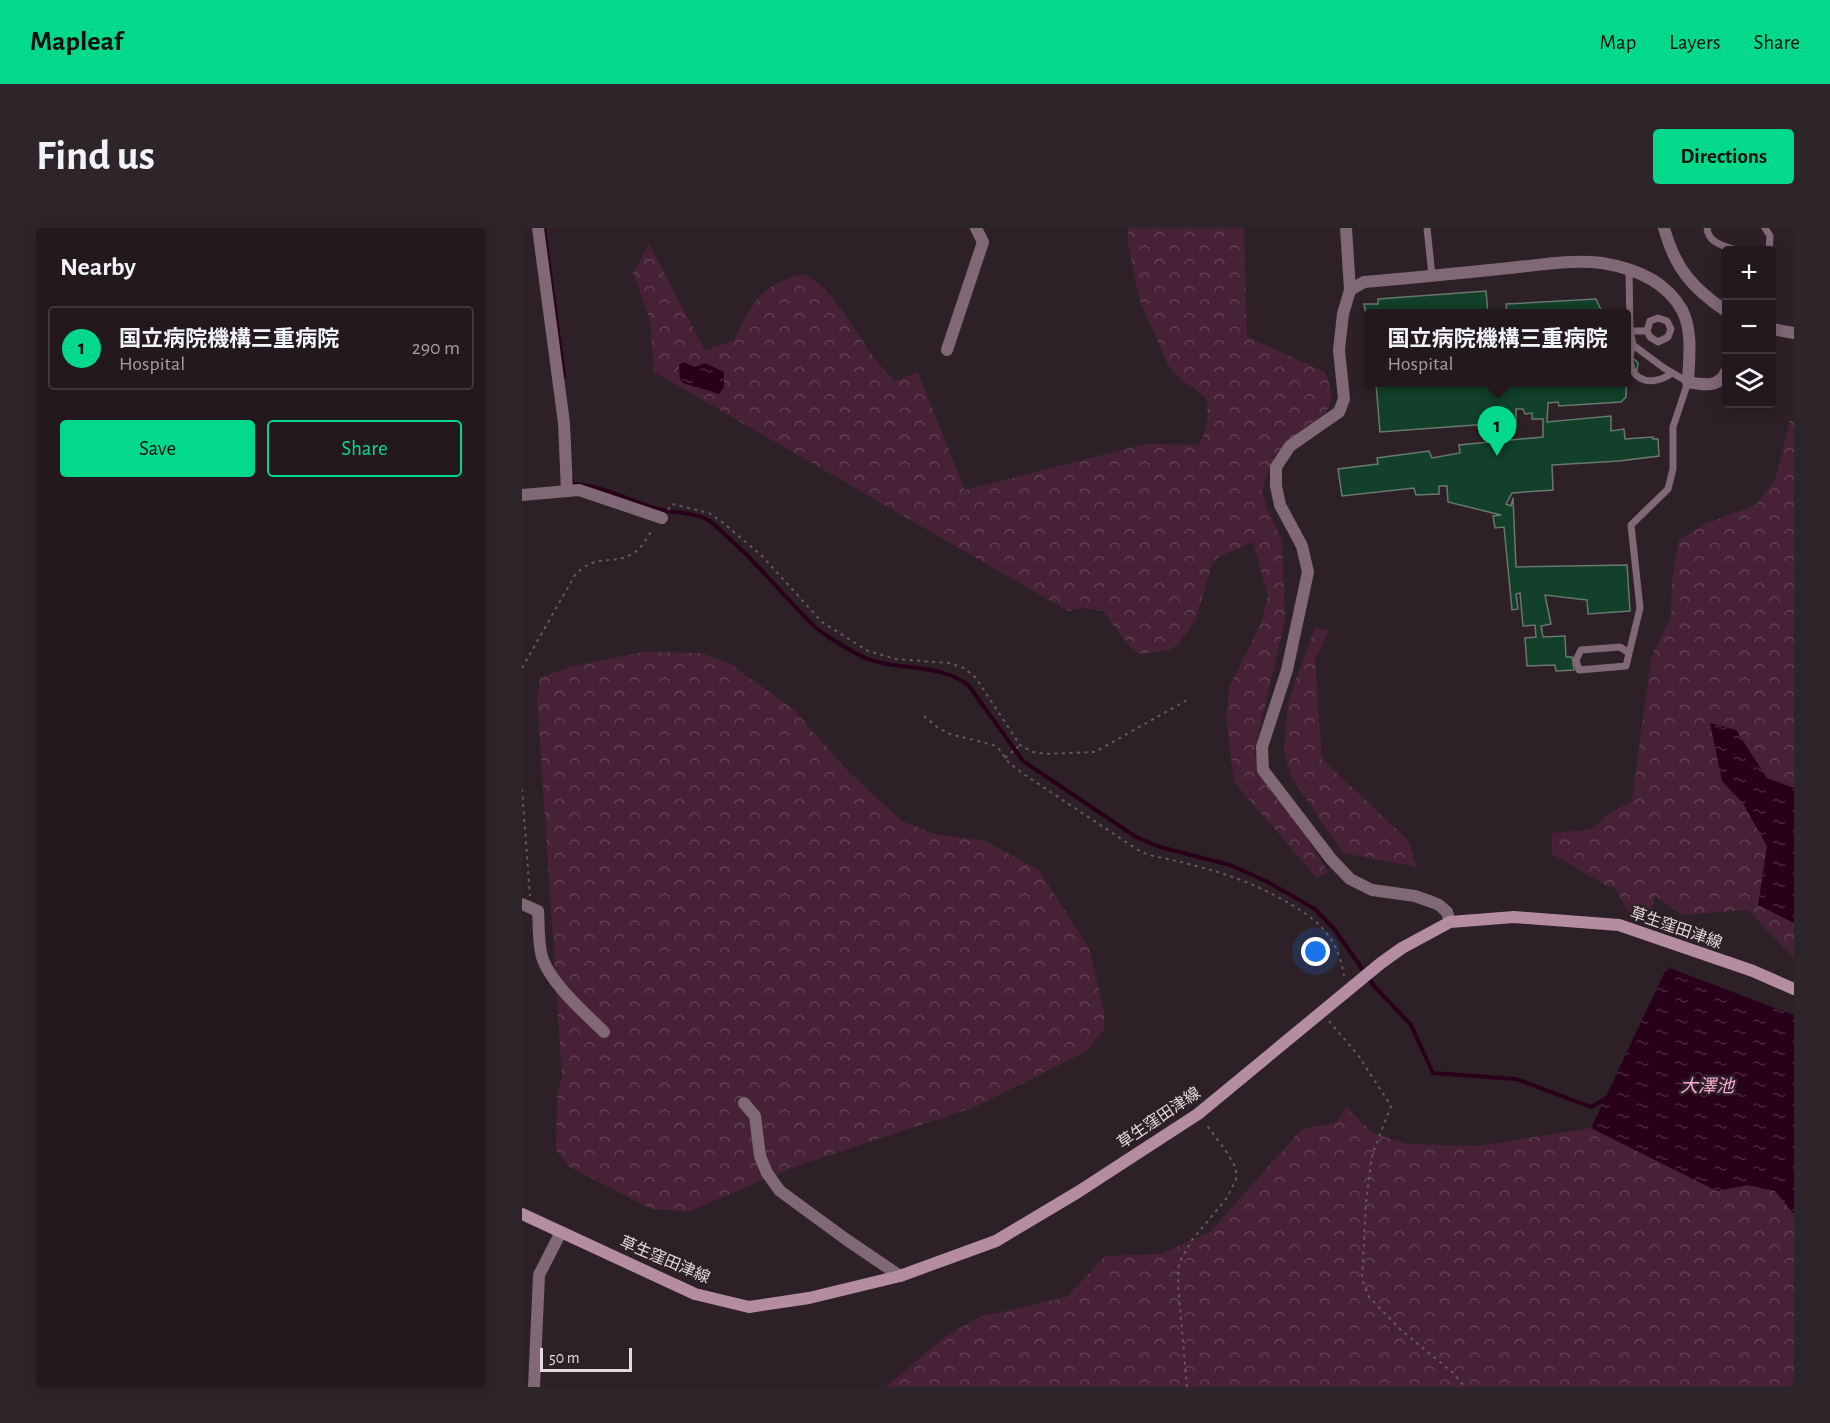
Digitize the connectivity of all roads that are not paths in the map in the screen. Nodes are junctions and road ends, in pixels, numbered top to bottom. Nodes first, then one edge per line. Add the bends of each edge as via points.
1 (538, 228) edge
2 (976, 228) edge
3 (1346, 228) edge
4 (1427, 228) edge
5 (1664, 228) edge
6 (1707, 228) edge
7 (1765, 228) edge
8 (1725, 246) edge
9 (1769, 246) edge
10 (1629, 269) junction
11 (1432, 276) junction
12 (1350, 290) junction
13 (1722, 308) edge
14 (1630, 309) edge
15 (1776, 330) edge
16 (1647, 331) dead end
17 (1631, 332) edge
18 (1794, 333) edge
19 (1631, 336) edge
20 (1633, 345) junction
21 (947, 350) dead end
22 (1672, 373) junction
23 (1722, 379) edge
24 (1688, 382) junction
25 (567, 491) junction
26 (522, 495) edge
27 (662, 518) road end
28 (1629, 653) junction
29 (526, 906) edge
30 (1450, 922) junction
31 (1794, 988) edge
32 (604, 1032) dead end
33 (744, 1103) dead end
34 (522, 1214) edge
35 (561, 1232) junction
36 (900, 1276) junction
37 (534, 1387) edge

1 - 25 street via 564,423
2 - 21 street via 983,242
3 - 12 street
4 - 11 lane
5 - 13 street via 1691,283
6 - 8 lane via 1714,242
7 - 9 lane via 1770,236
10 - 11 street via 1600,263 1555,263
10 - 14 lane
10 - 24 street via 1670,292 1683,311 1689,331
11 - 12 street via 1364,282
12 - 30 street via 1339,350 1344,399 1339,412 1290,446 1276,467 1280,505 1302,546 1308,572 1287,670 1262,747 1263,770 1350,879 1372,890 1432,902 1444,909
15 - 18 street
16 - 17 lane
19 - 20 lane
20 - 22 lane
20 - 22 lane via 1631,368 1635,376 1648,380
22 - 24 lane
23 - 24 street via 1704,385
24 - 28 lane via 1672,427 1673,469 1668,489 1631,525 1640,608
25 - 26 street
25 - 27 street via 588,492
28 - 28 lane via 1620,647 1581,650 1576,660 1579,670 1626,666
29 - 32 street via 538,911 546,966 565,993
30 - 31 main road, 草生窪田津線 via 1514,917 1619,925
30 - 36 main road, 草生窪田津線 via 1373,969 1198,1114 1077,1192 996,1241
33 - 36 street via 755,1116 760,1156 780,1191
34 - 35 main road, 草生窪田津線
35 - 36 main road, 草生窪田津線 via 695,1294 749,1307 809,1298
35 - 37 street via 539,1275

